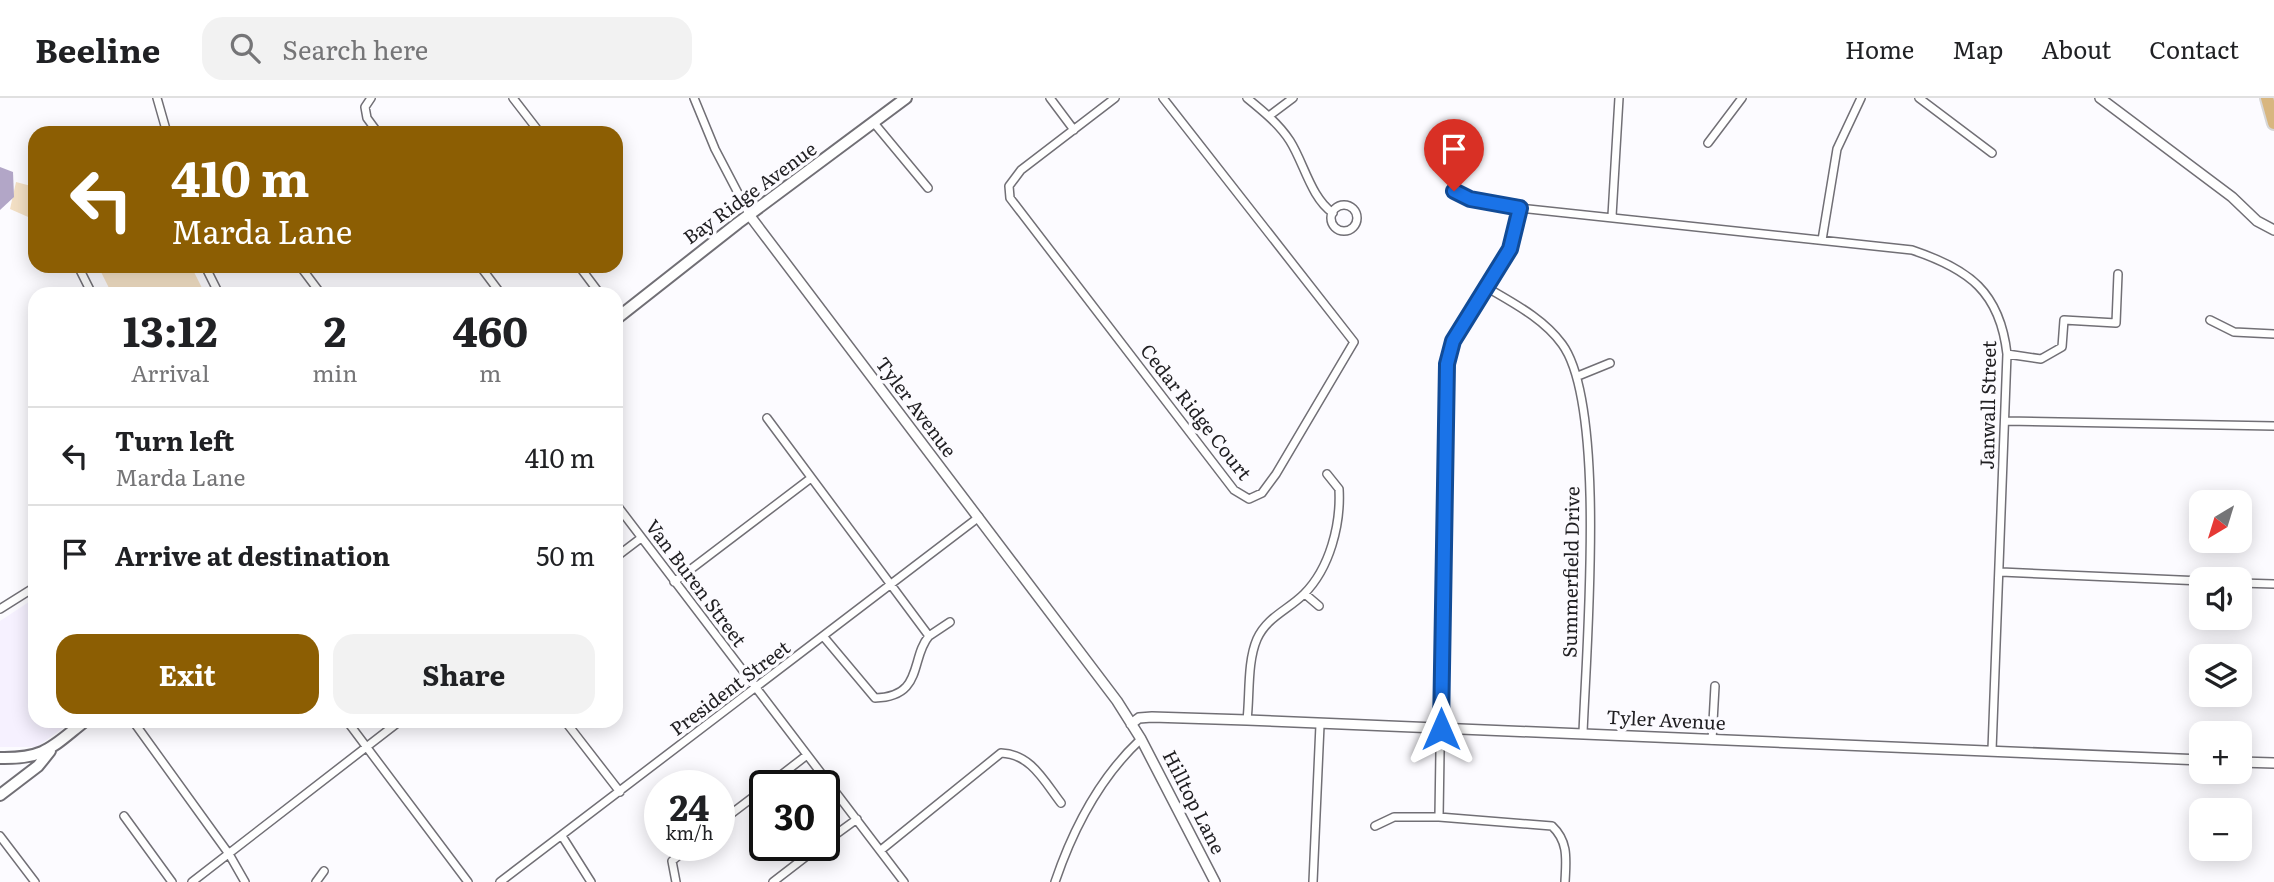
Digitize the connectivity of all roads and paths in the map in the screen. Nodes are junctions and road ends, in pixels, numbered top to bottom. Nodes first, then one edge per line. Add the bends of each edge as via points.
1 (157, 98) edge
2 (371, 98) edge
3 (513, 98) edge
4 (694, 98) edge
5 (906, 98) edge
6 (1050, 98) edge
7 (1115, 98) edge
8 (1163, 98) edge
9 (1247, 98) edge
10 (1293, 98) edge
11 (1619, 98) edge
12 (1742, 98) edge
13 (1861, 98) edge
14 (1919, 98) edge
15 (2100, 98) edge
16 (2267, 98) edge
17 (1269, 116) junction
18 (874, 123) junction
19 (2274, 123) edge
20 (165, 126) edge
21 (373, 126) edge
22 (535, 126) edge
23 (1074, 130) junction
24 (1708, 143) dead end
25 (1992, 153) dead end
26 (928, 188) dead end
27 (1454, 191) dead end
28 (1520, 208) junction
29 (1333, 213) dead end
30 (750, 216) junction
31 (1612, 216) junction
32 (2274, 230) edge
33 (1822, 240) junction
34 (304, 273) edge
35 (2118, 274) dead end
36 (316, 287) edge
37 (1486, 287) junction
38 (623, 312) edge
39 (2210, 320) dead end
40 (2274, 334) edge
41 (2007, 354) junction
42 (1610, 363) dead end
43 (1578, 376) junction
44 (767, 418) dead end
45 (2005, 421) junction
46 (2274, 426) edge
47 (1327, 474) dead end
48 (811, 478) junction
49 (623, 514) edge
50 (979, 517) junction
51 (641, 538) junction
52 (623, 552) edge
53 (2001, 572) junction
54 (2189, 580) edge
55 (674, 582) junction
56 (2252, 583) edge
57 (891, 584) junction
58 (2274, 584) edge
59 (28, 591) edge
60 (1305, 594) junction
61 (1319, 606) dead end
62 (0, 609) edge
63 (950, 622) dead end
64 (824, 636) junction
65 (929, 636) junction
66 (1715, 687) dead end
67 (756, 688) junction
68 (1247, 720) junction
69 (1131, 724) junction
70 (1320, 725) junction
71 (76, 728) edge
72 (138, 728) edge
73 (352, 728) edge
74 (391, 728) edge
75 (570, 728) edge
76 (1441, 729) junction
77 (1583, 733) junction
78 (1141, 739) junction
79 (1712, 740) junction
80 (53, 746) junction
81 (367, 747) junction
82 (1992, 750) junction
83 (807, 755) junction
84 (0, 758) edge
85 (19, 758) junction
86 (2189, 759) edge
87 (2252, 762) edge
88 (2274, 763) edge
89 (788, 770) edge
90 (620, 792) junction
91 (0, 795) edge
92 (749, 800) edge
93 (1060, 803) dead end
94 (735, 811) edge
95 (124, 817) dead end
96 (1438, 817) junction
97 (857, 819) junction
98 (1375, 826) dead end
99 (840, 832) edge
100 (0, 836) edge
101 (562, 836) junction
102 (881, 850) junction
103 (229, 854) junction
104 (672, 861) edge
105 (801, 861) edge
106 (324, 872) dead end
107 (35, 882) edge
108 (172, 882) edge
109 (192, 882) edge
110 (244, 882) edge
111 (316, 882) edge
112 (468, 882) edge
113 (500, 882) edge
114 (591, 882) edge
115 (676, 882) edge
116 (773, 882) edge
117 (904, 882) edge
118 (1055, 882) edge
119 (1215, 882) edge
120 (1313, 882) edge
121 (1565, 882) edge

1 - 20 street
2 - 21 street via 365,107
3 - 22 street
4 - 30 street, Tyler Avenue
5 - 18 main road, Bay Ridge Avenue
6 - 23 street
7 - 23 street, Cedar Ridge Court
8 - 23 street, Cedar Ridge Court via 1354,342 1276,474 1262,493 1249,499 1234,490 1010,198 1013,179
9 - 17 street
10 - 17 street
11 - 31 street
12 - 24 street
13 - 33 street via 1837,149
14 - 25 street
15 - 32 street
16 - 19 main road
17 - 29 street via 1290,141 1320,201
18 - 26 street
18 - 30 main road, Bay Ridge Avenue
27 - 28 street, Janwall Street via 1470,199
28 - 31 street, Janwall Street
28 - 37 street via 1510,249
30 - 38 main road, Bay Ridge Avenue
30 - 50 street, Tyler Avenue
31 - 33 street, Janwall Street
33 - 41 street, Janwall Street via 1912,250 1957,268 1994,304 2004,328
34 - 36 street
35 - 41 street via 2116,323 2064,320 2062,346 2041,359
37 - 43 street, Summerfield Drive via 1547,328 1563,346
37 - 76 street via 1453,341 1447,364
39 - 40 street via 2234,331
41 - 45 street, Janwall Street
42 - 43 street
43 - 77 street, Summerfield Drive via 1591,508
44 - 48 street
45 - 46 street
45 - 53 street, Janwall Street
47 - 60 street via 1339,489 1337,531
48 - 55 street
48 - 57 street
49 - 51 street, Van Buren Street
50 - 57 street, President Street
50 - 69 street, Tyler Avenue
51 - 52 street
51 - 55 street, Van Buren Street
53 - 54 street
53 - 82 street, Janwall Street
55 - 67 street, Van Buren Street
56 - 58 street
57 - 64 street, President Street
57 - 65 street
59 - 62 street
60 - 61 street
60 - 68 street via 1272,618 1256,641
63 - 65 street
64 - 65 street via 876,698 891,698 916,676 922,644
64 - 67 street, President Street
66 - 79 street
67 - 83 street, Van Buren Street
67 - 90 street, President Street
68 - 69 street, Tyler Avenue via 1151,717
68 - 70 street, Tyler Avenue
69 - 78 street, Tyler Avenue
70 - 76 street, Tyler Avenue
70 - 120 street
71 - 80 main road
72 - 103 street
73 - 81 street
74 - 81 street
75 - 90 street
76 - 77 street, Tyler Avenue
76 - 96 street
77 - 79 street, Tyler Avenue
78 - 118 street via 1114,768 1080,821
78 - 119 street, Hilltop Lane
79 - 82 street, Tyler Avenue
80 - 85 main road via 44,753
80 - 91 main road via 38,766
81 - 103 street
81 - 112 street
82 - 86 street, Tyler Avenue
83 - 89 street
83 - 97 street, Van Buren Street
84 - 85 main road
85 - 91 main road via 17,774
87 - 88 street
90 - 101 street, President Street
92 - 94 street
93 - 102 street via 1030,762 1016,753 1001,753
95 - 108 street
96 - 98 street via 1394,817
96 - 121 street via 1552,826 1565,844
97 - 99 street
97 - 102 street, Van Buren Street
100 - 107 street
101 - 113 street, President Street
101 - 114 street
102 - 117 street, Van Buren Street
103 - 109 street
103 - 110 street
104 - 115 street
105 - 116 street
106 - 111 street

